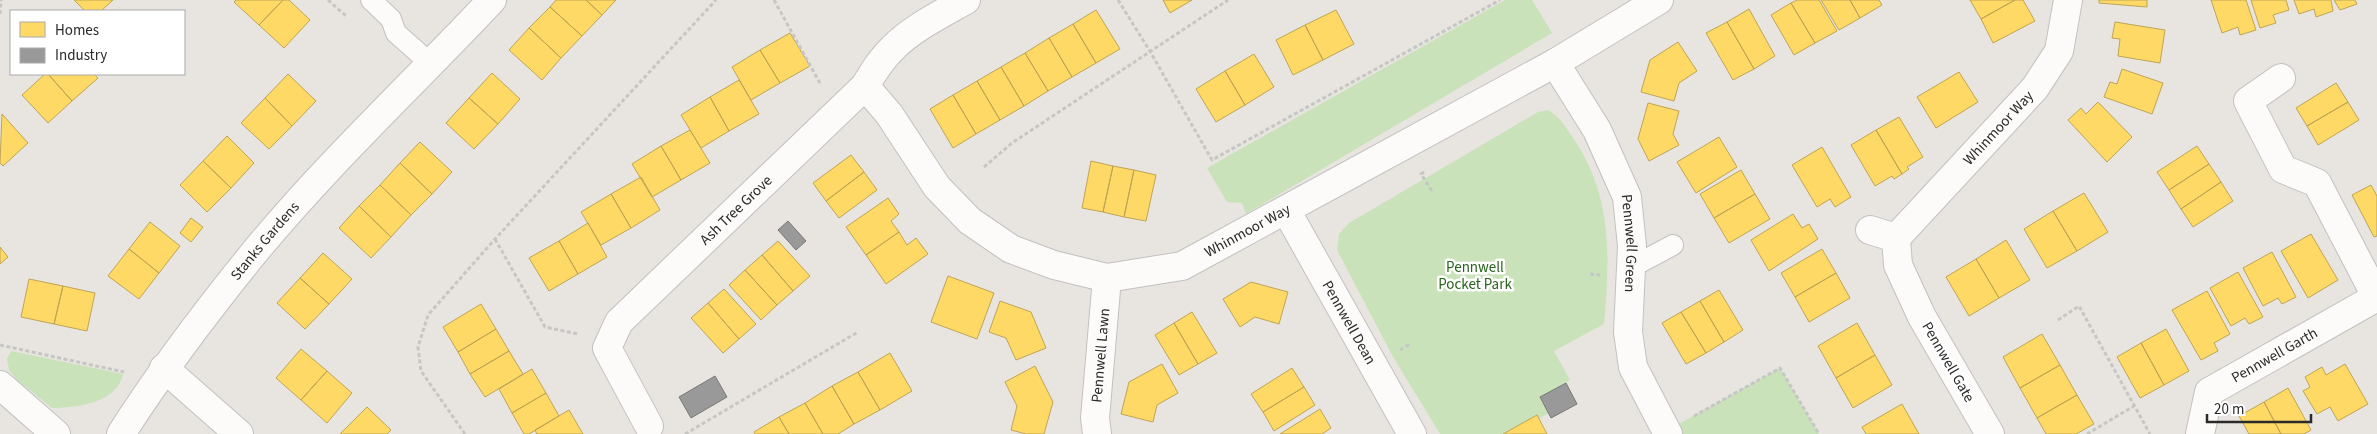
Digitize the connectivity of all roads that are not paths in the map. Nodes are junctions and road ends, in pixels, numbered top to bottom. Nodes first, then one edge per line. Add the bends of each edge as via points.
1 (371, 0) edge
2 (492, 0) edge
3 (966, 0) edge
4 (1659, 0) edge
5 (2068, 0) edge
6 (930, 9) edge
7 (1555, 63) junction
8 (431, 64) junction
9 (2281, 78) dead end
10 (865, 86) junction
11 (1286, 210) junction
12 (1870, 230) dead end
13 (1896, 238) junction
14 (1673, 245) dead end
15 (1630, 268) junction
16 (1107, 278) junction
17 (2377, 298) edge
18 (160, 373) junction
19 (0, 385) edge
20 (649, 426) dead end
21 (1667, 433) edge
22 (56, 434) edge
23 (121, 434) edge
24 (239, 434) edge
25 (1096, 434) edge
26 (1412, 434) edge
27 (1990, 434) edge
28 (2200, 434) edge

1 - 8 lane via 391,19 396,32
2 - 8 street, Stanks Gardens
3 - 6 street, Ash Tree Grove
4 - 7 street, Whinmoor Way
5 - 13 street, Whinmoor Way via 2059,51 2035,88
6 - 10 street, Ash Tree Grove via 894,46
7 - 11 street, Whinmoor Way
7 - 15 street, Pennwell Green via 1597,130 1627,197 1632,246
8 - 18 street, Stanks Gardens via 254,253
9 - 17 street, Pennwell Garth via 2248,101 2283,169 2317,183
10 - 16 street, Whinmoor Way via 889,114 937,187 970,221 1011,249 1054,265
10 - 20 street, Ash Tree Grove via 619,322 607,348
11 - 16 street, Whinmoor Way via 1182,266
11 - 26 street, Pennwell Dean
12 - 13 street
13 - 27 street, Pennwell Gate via 1898,265 1908,289
14 - 15 lane
15 - 21 street, Pennwell Green via 1628,332 1633,367
16 - 25 street, Pennwell Lawn
17 - 28 street, Pennwell Garth via 2209,392
18 - 23 street, Stanks Gardens
18 - 24 street
19 - 22 street

